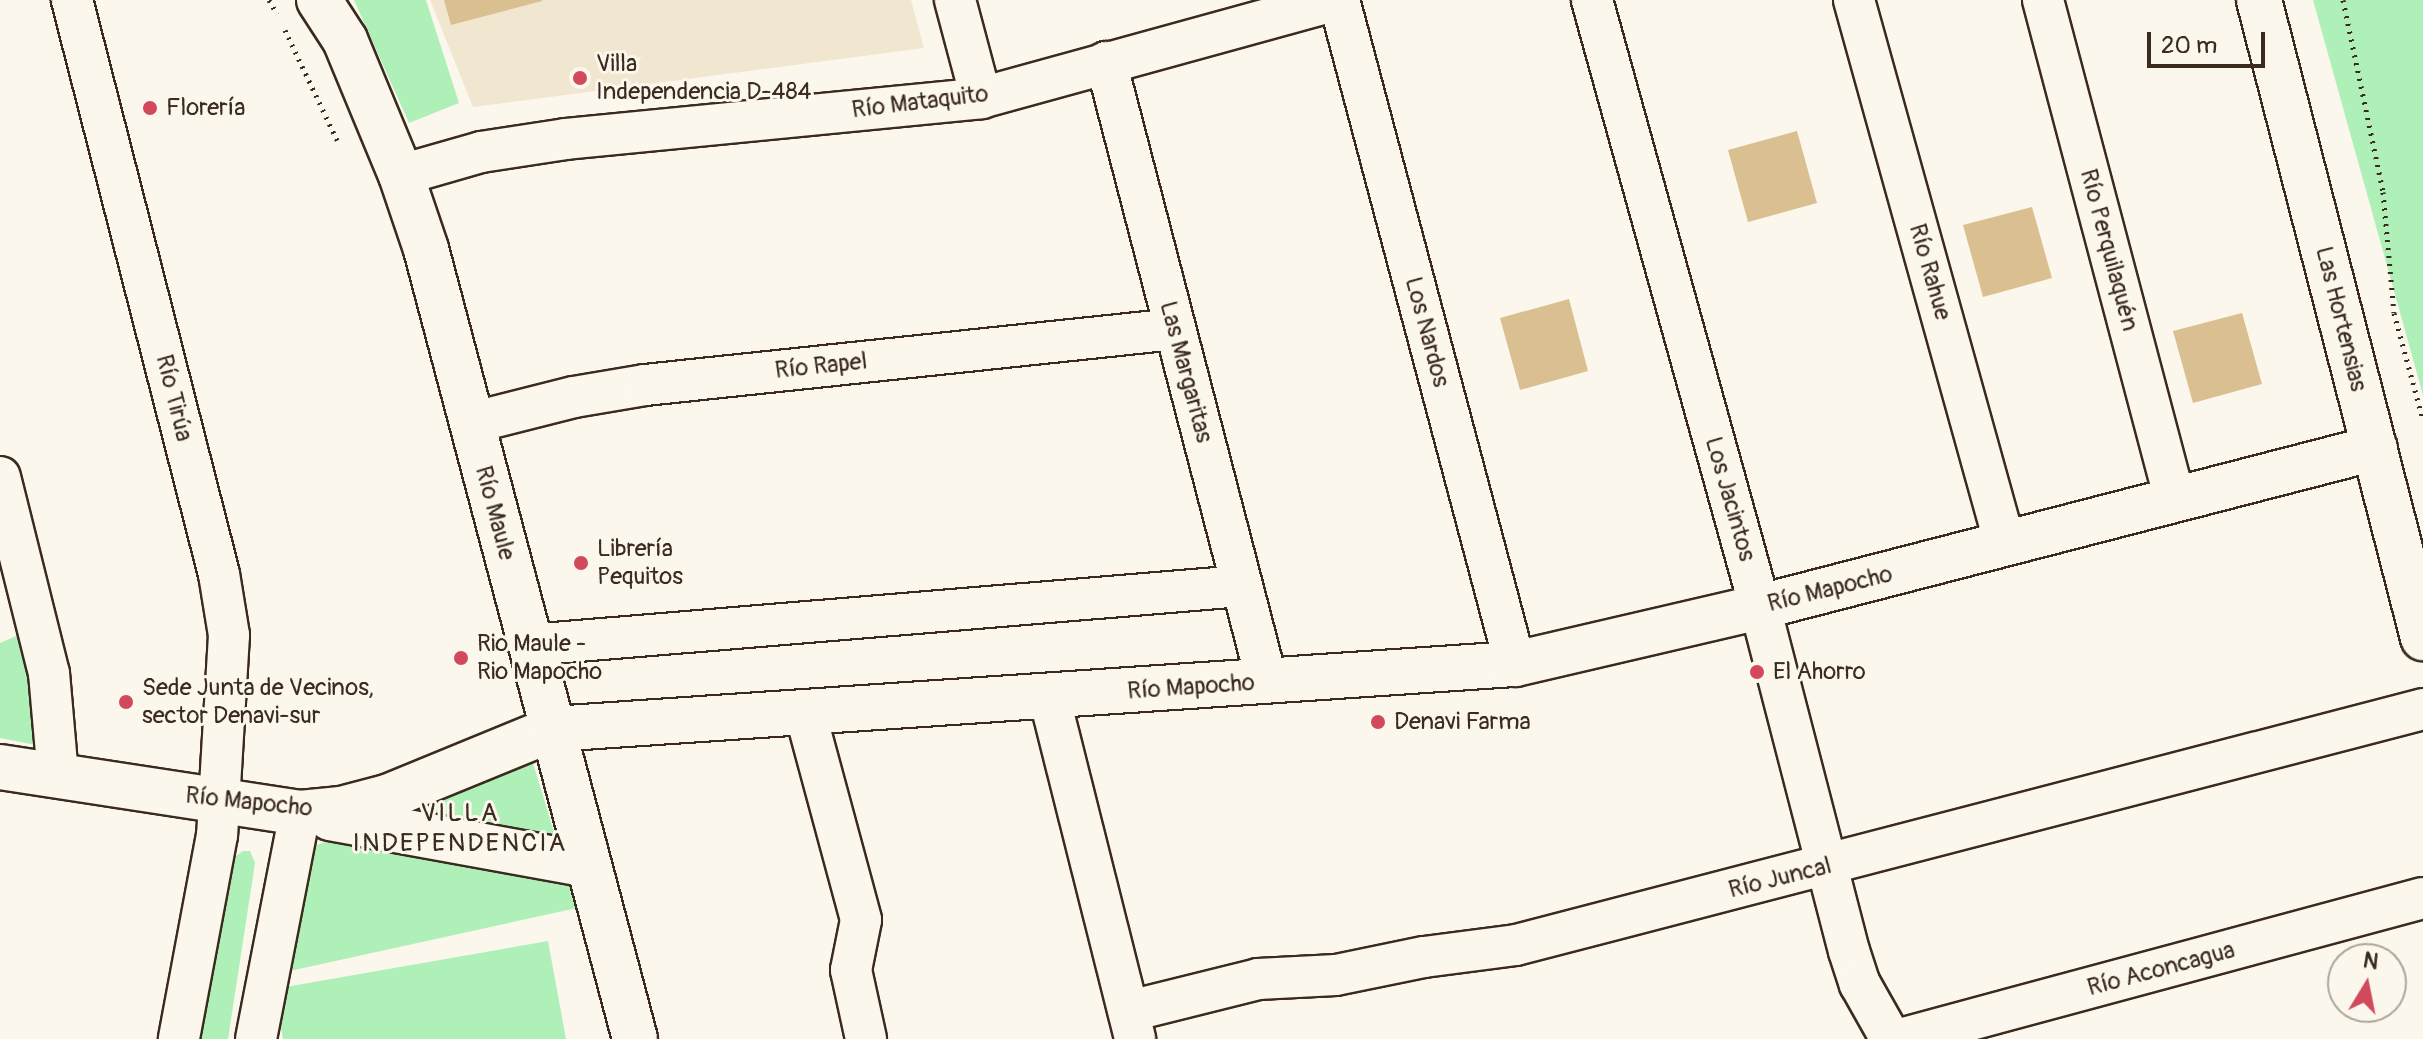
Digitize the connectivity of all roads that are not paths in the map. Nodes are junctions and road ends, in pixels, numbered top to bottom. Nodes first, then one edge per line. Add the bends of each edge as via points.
1 (72, 0) edge
2 (319, 0) edge
3 (955, 0) edge
4 (1338, 0) edge
5 (1592, 0) edge
6 (1854, 0) edge
7 (2043, 0) edge
8 (2259, 0) edge
9 (1269, 9) edge
10 (1106, 62) junction
11 (981, 98) junction
12 (401, 175) junction
13 (1175, 329) junction
14 (471, 423) junction
15 (2375, 448) junction
16 (0, 477) edge
17 (2175, 500) junction
18 (2005, 544) junction
19 (1242, 586) junction
20 (1760, 607) junction
21 (2423, 638) edge
22 (530, 645) junction
23 (1515, 664) junction
24 (1267, 682) junction
25 (1049, 696) junction
26 (2423, 709) edge
27 (805, 712) junction
28 (553, 729) junction
29 (0, 767) edge
30 (58, 776) junction
31 (221, 801) junction
32 (300, 813) junction
33 (589, 865) junction
34 (1827, 867) junction
35 (2423, 898) edge
36 (1133, 1025) edge
37 (179, 1039) edge
38 (256, 1039) edge
39 (635, 1039) edge
40 (866, 1039) edge
41 (1891, 1039) edge
42 (1900, 1039) edge

1 - 31 street, Río Tirúa via 225,604 230,667
2 - 12 street, Río Maule via 345,40
3 - 11 street
4 - 9 street, Río Mataquito
4 - 23 street, Los Nardos
5 - 20 street, Los Jacintos
6 - 18 street, Río Rahue
7 - 17 street, Río Perquilaquén
8 - 15 street, Las Hortensias
9 - 10 street, Río Mataquito
10 - 11 street, Río Mataquito
10 - 13 street, Las Margaritas
11 - 12 street, Río Mataquito via 566,139 481,152
12 - 14 street, Río Maule
13 - 14 street, Río Rapel via 645,385
13 - 19 street, Las Margaritas
14 - 22 street, Río Maule
15 - 17 street, Río Mapocho
15 - 21 street, Las Hortensias
16 - 30 street via 49,673
17 - 18 street, Río Mapocho
18 - 20 street, Río Mapocho
19 - 22 street
19 - 24 street, Las Margaritas
20 - 23 street, Río Mapocho
20 - 34 street, Los Jacintos
22 - 28 street, Río Maule
23 - 24 street, Río Mapocho
24 - 25 street, Río Mapocho
25 - 27 street, Río Mapocho
25 - 36 street
26 - 34 street, Río Juncal
27 - 28 street, Río Mapocho
27 - 40 street via 861,920 851,970
28 - 32 street, Río Mapocho via 387,797
28 - 33 street, Río Maule
29 - 30 street, Río Mapocho
30 - 31 street, Río Mapocho
31 - 32 street, Río Mapocho
31 - 37 street, Río Tirúa
32 - 33 street
32 - 38 street
33 - 39 street, Río Maule
34 - 36 street, Río Juncal via 1516,945 1336,975 1258,979
34 - 41 street, Los Jacintos via 1860,984
35 - 42 street, Río Aconcagua

